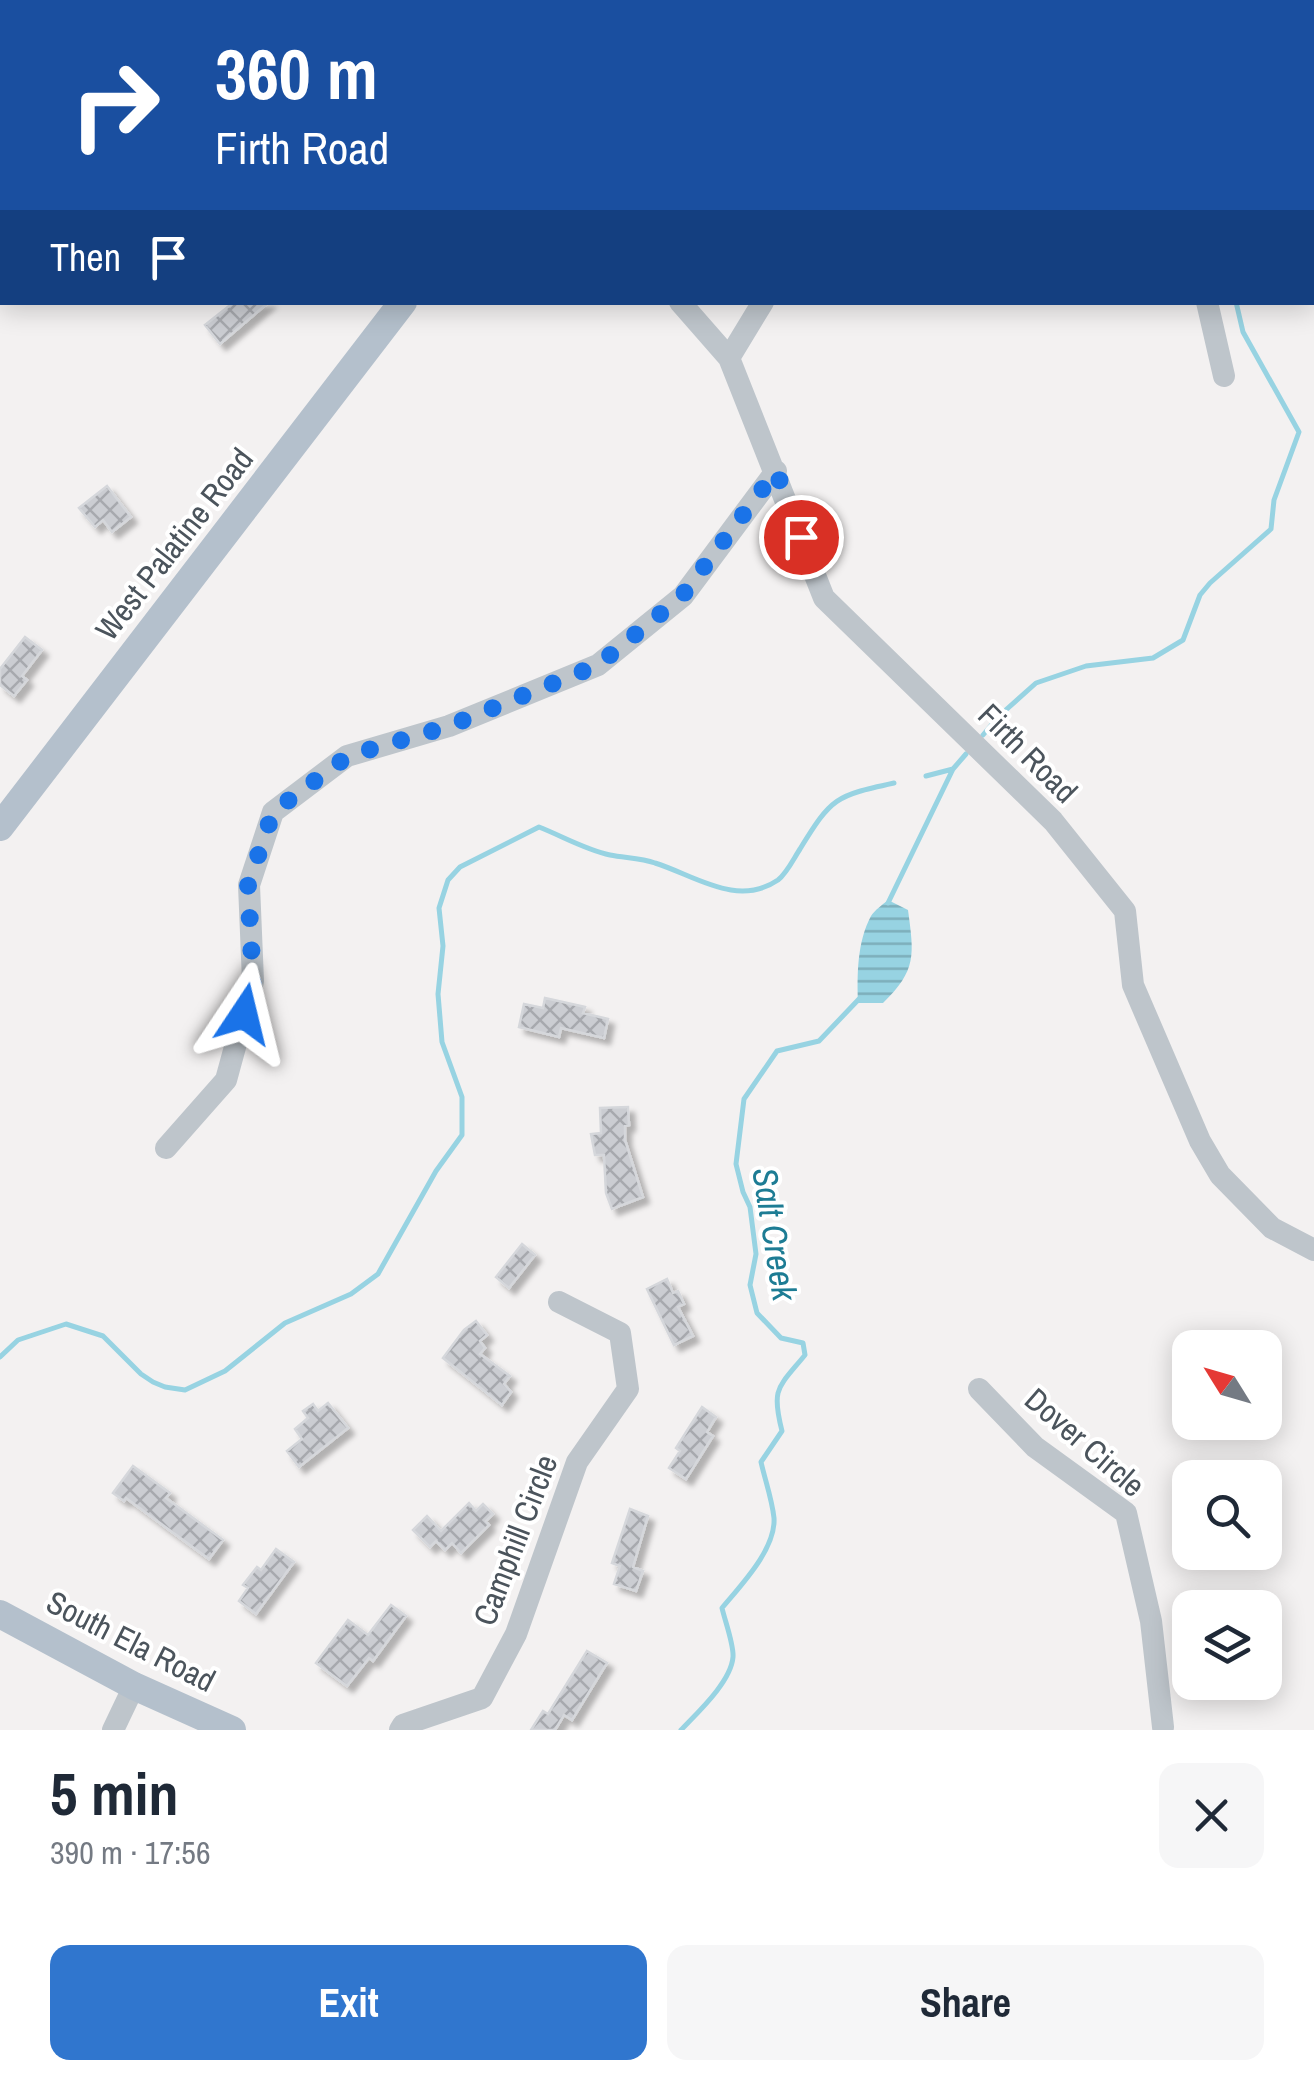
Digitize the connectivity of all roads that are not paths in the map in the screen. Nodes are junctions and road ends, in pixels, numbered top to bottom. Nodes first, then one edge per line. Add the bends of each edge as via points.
1 (401, 305) edge
2 (683, 305) edge
3 (760, 305) edge
4 (1208, 305) edge
5 (729, 358) junction
6 (1224, 376) dead end
7 (776, 471) junction
8 (0, 827) edge
9 (166, 1148) dead end
10 (1314, 1250) edge
11 (559, 1302) dead end
12 (979, 1389) dead end
13 (0, 1614) edge
14 (134, 1686) junction
15 (1165, 1729) edge
16 (114, 1730) edge
17 (232, 1730) edge
18 (400, 1730) edge

1 - 8 main road, West Palatine Road
2 - 5 street, Firth Road
3 - 5 street
4 - 6 street
5 - 7 street, Firth Road
7 - 9 street via 682,596 598,665 449,726 348,756 273,812 248,885 253,981 226,1080
7 - 10 street, Firth Road via 824,598 1053,821 1125,911 1133,985 1200,1141 1220,1175 1272,1228
11 - 18 street, Camphill Circle via 620,1333 628,1389 577,1462 516,1634 482,1698
12 - 15 street, Dover Circle via 1034,1447 1126,1513 1151,1621
13 - 14 main road, South Ela Road
14 - 16 street
14 - 17 main road, South Ela Road

